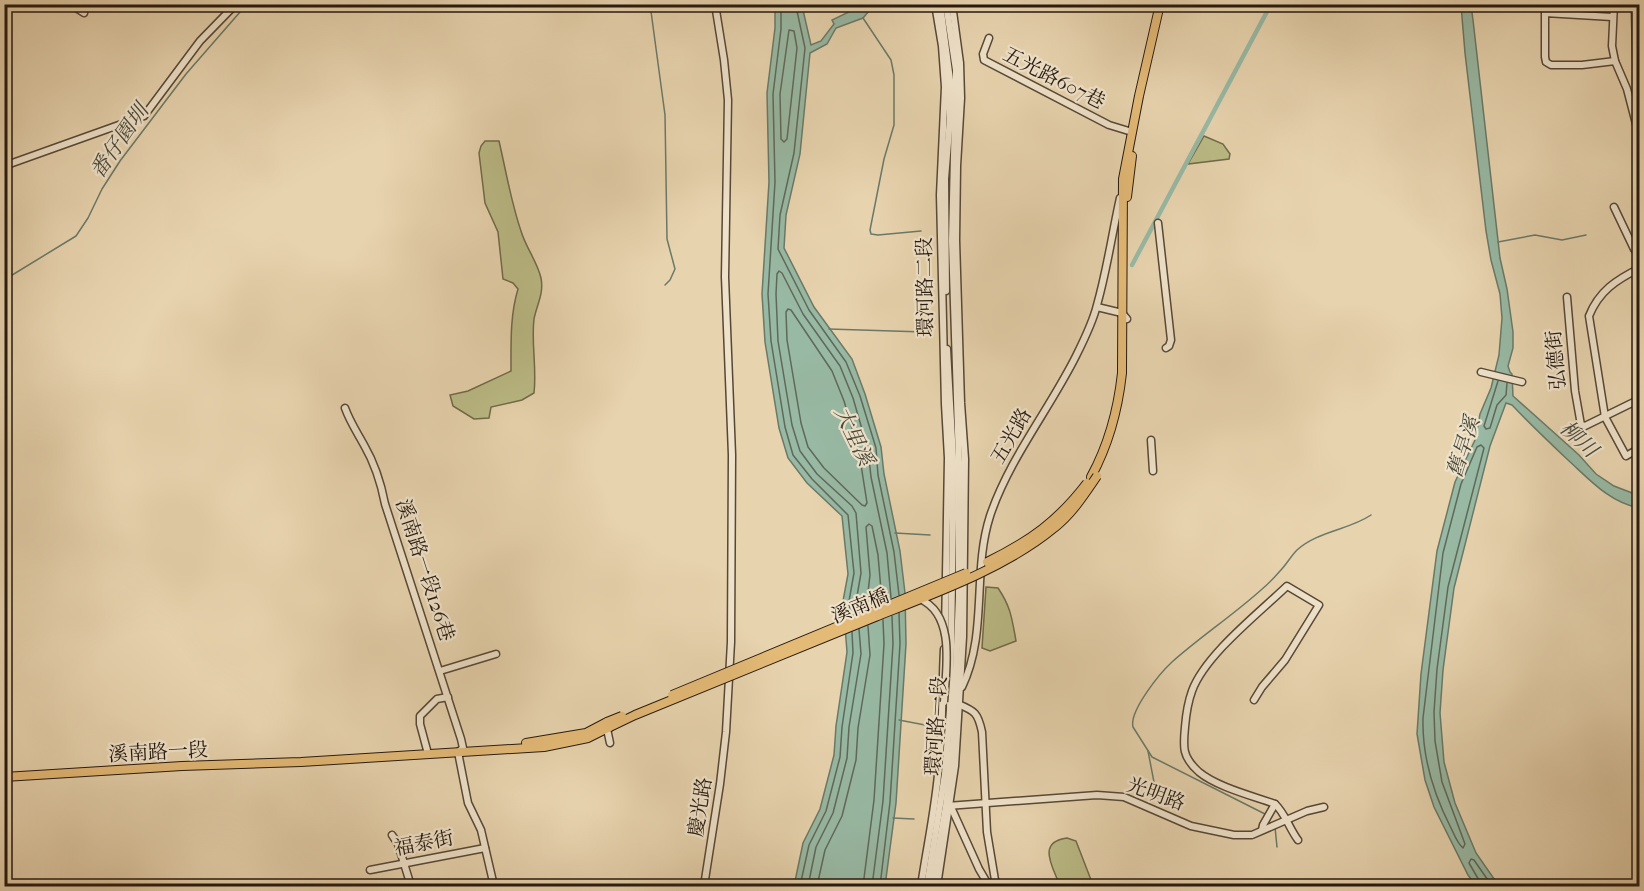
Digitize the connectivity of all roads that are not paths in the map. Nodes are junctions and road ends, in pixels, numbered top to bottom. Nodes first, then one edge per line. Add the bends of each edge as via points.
1 (70, 4) edge
2 (236, 4) edge
3 (714, 4) edge
4 (935, 4) edge
5 (940, 4) edge
6 (946, 4) edge
7 (952, 4) edge
8 (1162, 4) edge
9 (1614, 4) edge
10 (84, 13) dead end
11 (1612, 17) junction
12 (990, 38) dead end
13 (1615, 61) junction
14 (1132, 132) junction
15 (950, 139) junction
16 (1640, 139) edge
17 (4, 166) edge
18 (949, 166) junction
19 (1124, 193) junction
20 (1614, 207) dead end
21 (1158, 223) dead end
22 (1640, 256) edge
23 (1640, 268) edge
24 (1567, 297) dead end
25 (1097, 307) junction
26 (1125, 316) junction
27 (1640, 330) edge
28 (1166, 348) dead end
29 (1640, 358) edge
30 (1481, 372) dead end
31 (1522, 382) dead end
32 (1640, 399) edge
33 (345, 408) dead end
34 (1605, 417) junction
35 (1150, 440) dead end
36 (1640, 448) edge
37 (1153, 471) dead end
38 (1094, 476) junction
39 (956, 568) junction
40 (920, 599) junction
41 (496, 654) dead end
42 (440, 671) junction
43 (448, 697) junction
44 (954, 699) junction
45 (1254, 700) dead end
46 (608, 726) junction
47 (610, 743) dead end
48 (460, 750) junction
49 (430, 752) junction
50 (4, 777) edge
51 (985, 805) junction
52 (943, 806) junction
53 (1274, 806) junction
54 (1324, 807) dead end
55 (1282, 821) junction
56 (1267, 824) junction
57 (392, 835) dead end
58 (1298, 840) dead end
59 (485, 848) junction
60 (403, 864) junction
61 (370, 870) dead end
62 (411, 886) edge
63 (494, 886) edge
64 (704, 886) edge
65 (921, 886) edge
66 (927, 886) edge
67 (933, 886) edge
68 (937, 886) edge
69 (989, 886) edge
70 (996, 886) edge

1 - 10 street
2 - 17 street via 200,41 144,116
3 - 64 street, 慶光路 via 728,100 725,277 732,455 730,642 726,732
4 - 15 street, 環河路二段
5 - 15 street, 環河路二段 via 950,80
6 - 15 street, 環河路二段 via 956,70
7 - 15 street, 環河路二段 via 961,98
8 - 14 main road, 五光路
8 - 19 main road, 五光路
9 - 11 street
11 - 13 street
11 - 13 street via 1545,13 1545,57 1551,65
12 - 14 street, 五光路607巷 via 984,60 1109,125
13 - 16 street
14 - 19 main road, 五光路
15 - 18 street, 環河路二段
15 - 18 street, 環河路二段
18 - 39 street, 環河路二段 via 965,459
18 - 39 street, 環河路二段 via 940,237
19 - 25 street, 五光路
19 - 26 main road, 五光路
20 - 22 street
21 - 28 street via 1171,340
23 - 34 street via 1606,289 1589,316
24 - 34 street, 弘德街 via 1579,420 1585,426
25 - 26 street
25 - 44 street, 五光路 via 1076,356 1008,475 990,517 981,555 975,648
26 - 38 main road, 五光路 via 1119,401
27 - 29 street
30 - 31 street
32 - 34 street, 弘德街
33 - 42 street, 溪南路一段126巷 via 380,477
34 - 36 street via 1626,456
35 - 37 street
38 - 40 main road, 溪南橋, bridge via 1080,502 1034,543
38 - 46 main road, 溪南橋, bridge via 1063,513 1006,553
39 - 44 street, 環河路一段
39 - 44 street, 環河路一段 via 942,682
40 - 44 street, bridge via 936,610 944,626 945,687
40 - 46 main road, 溪南橋, bridge
41 - 42 street
42 - 43 street, 溪南路一段126巷
43 - 48 street, 溪南路一段126巷
43 - 49 street via 437,699 420,716
44 - 51 street via 972,709 980,722
44 - 52 street, 環河路一段
44 - 52 street, 環河路一段 via 939,764
45 - 53 street via 1319,605 1287,586 1233,635 1197,681 1183,743 1185,755 1200,772 1223,786
46 - 47 street
46 - 48 main road, 溪南路一段 via 559,739
48 - 49 main road, 溪南路一段
48 - 59 street, 福泰街 via 468,802
49 - 50 main road, 溪南路一段 via 313,762
51 - 52 street, 光明路
51 - 56 street, 光明路 via 1097,795 1124,797 1191,826 1234,836 1252,835
51 - 70 street
52 - 65 street, 環河路一段
52 - 66 street, 環河路一段
52 - 67 street, 環河路一段
52 - 68 street, 環河路一段
52 - 69 street
53 - 55 street via 1281,809
53 - 56 street
54 - 55 street, 光明路
55 - 56 street, 光明路
55 - 58 street
57 - 60 street
59 - 60 street, 福泰街
59 - 63 street, 福泰街
60 - 61 street, 福泰街
60 - 62 street

